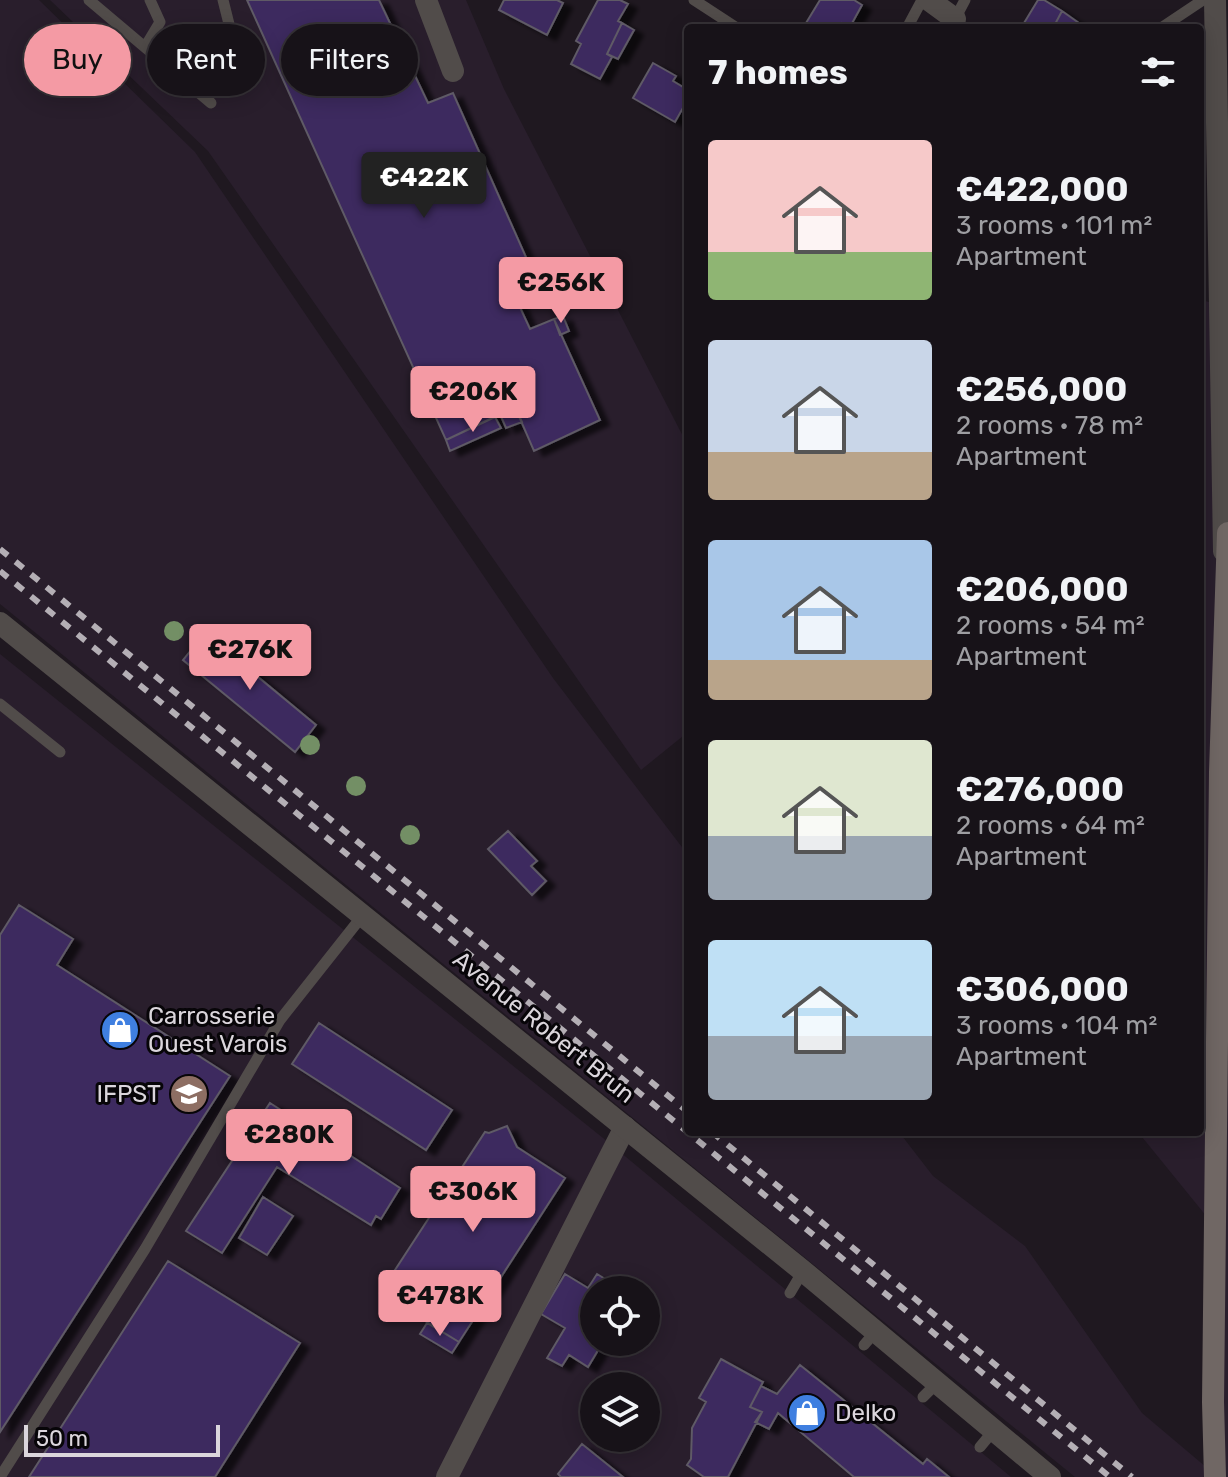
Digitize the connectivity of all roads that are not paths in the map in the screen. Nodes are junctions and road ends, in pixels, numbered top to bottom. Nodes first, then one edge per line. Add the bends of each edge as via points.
1 (89, 0) edge
2 (150, 0) edge
3 (223, 0) edge
4 (426, 0) edge
5 (694, 0) edge
6 (922, 0) edge
7 (929, 0) edge
8 (1203, 0) edge
9 (1215, 0) edge
10 (957, 16) edge
11 (229, 24) edge
12 (731, 24) edge
13 (909, 24) edge
14 (1167, 24) edge
15 (145, 47) junction
16 (453, 71) dead end
17 (211, 103) dead end
18 (1228, 533) edge
19 (1224, 598) junction
20 (0, 623) edge
21 (0, 704) edge
22 (60, 752) dead end
23 (363, 914) junction
24 (625, 1127) junction
25 (803, 1271) junction
26 (790, 1293) dead end
27 (0, 1477) edge
28 (447, 1477) edge
29 (1049, 1477) edge
30 (1215, 1477) edge

1 - 15 lane
2 - 15 lane via 160,22
3 - 11 lane
4 - 16 street
5 - 12 lane
6 - 13 lane
7 - 10 street
8 - 14 lane
9 - 19 street
15 - 17 lane
18 - 19 main road
19 - 30 main road
20 - 23 street, Avenue Robert Brun
21 - 22 lane
23 - 24 street, Avenue Robert Brun
23 - 27 lane via 280,1020 145,1249
24 - 25 street, Avenue Robert Brun
24 - 28 street via 506,1373
25 - 26 lane
25 - 29 street, Avenue Robert Brun via 870,1338 987,1438

